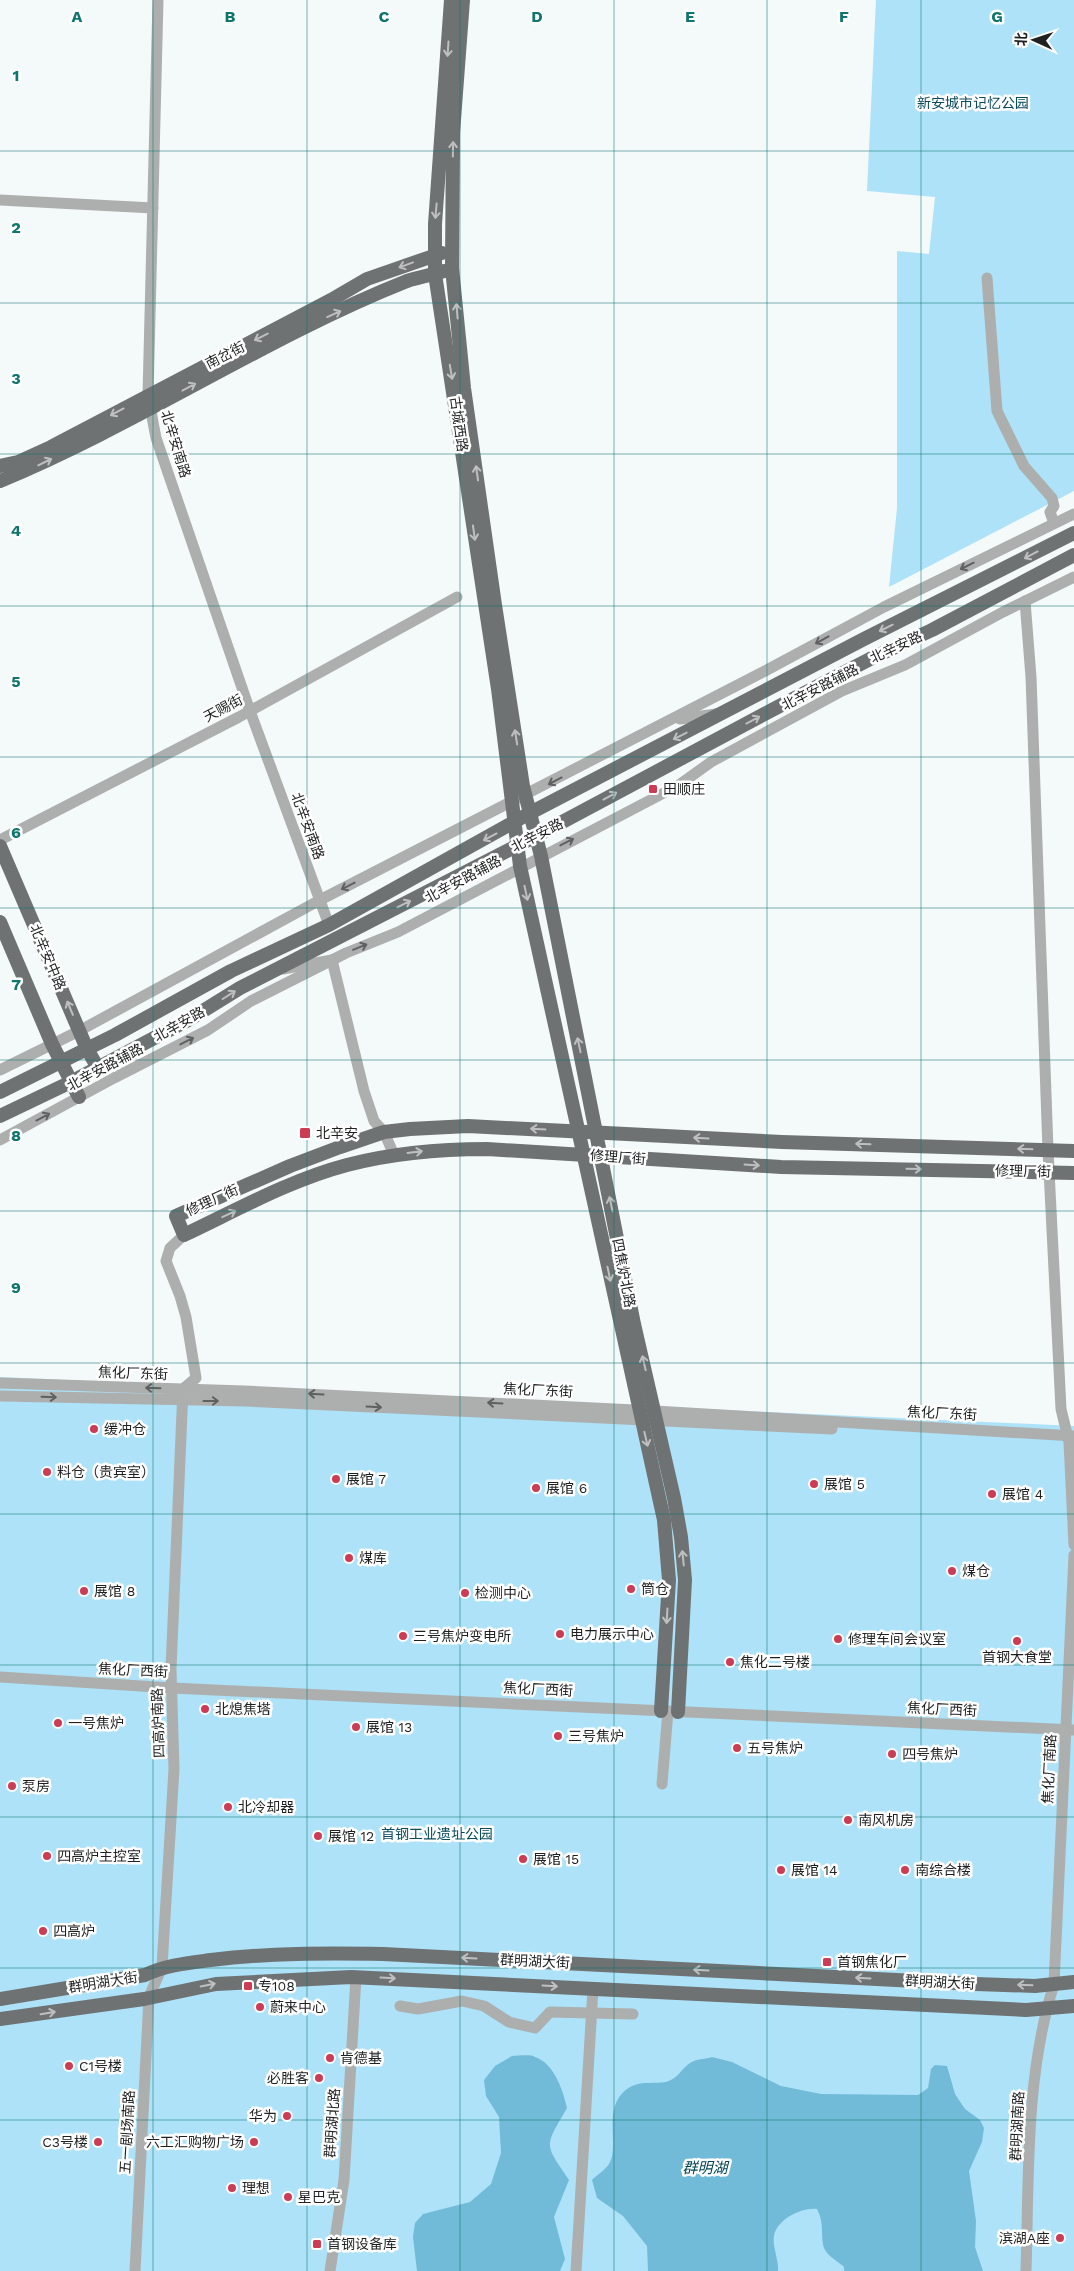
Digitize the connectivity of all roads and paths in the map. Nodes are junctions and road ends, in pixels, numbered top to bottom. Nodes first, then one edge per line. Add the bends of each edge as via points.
1 (158, 0) edge
2 (451, 0) edge
3 (463, 0) edge
4 (0, 200) edge
5 (153, 208) junction
6 (452, 250) junction
7 (436, 255) junction
8 (452, 268) junction
9 (435, 274) junction
10 (987, 278) dead end
11 (149, 401) junction
12 (0, 466) edge
13 (0, 481) edge
14 (1074, 514) edge
15 (1054, 523) junction
16 (1074, 533) edge
17 (1074, 555) edge
18 (1074, 577) edge
19 (457, 597) dead end
20 (1025, 601) junction
21 (765, 671) junction
22 (771, 688) junction
23 (842, 691) junction
24 (772, 710) junction
25 (250, 711) junction
26 (725, 712) junction
27 (670, 721) junction
28 (520, 799) junction
29 (530, 813) junction
30 (516, 823) junction
31 (536, 836) junction
32 (0, 840) edge
33 (518, 845) junction
34 (0, 846) edge
35 (541, 856) junction
36 (520, 866) junction
37 (320, 900) junction
38 (0, 922) edge
39 (329, 925) junction
40 (332, 960) junction
41 (274, 970) junction
42 (79, 1031) junction
43 (52, 1044) junction
44 (87, 1049) junction
45 (61, 1060) junction
46 (98, 1068) junction
47 (0, 1070) edge
48 (71, 1082) junction
49 (0, 1092) edge
50 (79, 1097) junction
51 (0, 1116) edge
52 (578, 1131) junction
53 (384, 1132) junction
54 (596, 1132) junction
55 (0, 1140) edge
56 (1048, 1150) junction
57 (1074, 1151) edge
58 (394, 1155) junction
59 (583, 1155) junction
60 (601, 1156) junction
61 (1049, 1171) junction
62 (1074, 1173) edge
63 (184, 1235) junction
64 (0, 1383) edge
65 (183, 1389) junction
66 (0, 1396) edge
67 (183, 1401) junction
68 (640, 1414) junction
69 (656, 1415) junction
70 (1071, 1439) edge
71 (1074, 1545) edge
72 (1074, 1555) edge
73 (0, 1677) edge
74 (172, 1688) junction
75 (669, 1711) junction
76 (1070, 1730) edge
77 (662, 1784) dead end
78 (162, 1967) junction
79 (356, 1977) junction
80 (1074, 1982) edge
81 (1054, 1984) junction
82 (594, 1988) junction
83 (149, 1998) junction
84 (0, 1999) edge
85 (400, 2006) dead end
86 (1074, 2006) edge
87 (1046, 2008) junction
88 (593, 2013) junction
89 (633, 2014) dead end
90 (0, 2019) edge
91 (135, 2271) edge
92 (330, 2271) edge
93 (576, 2271) edge
94 (1026, 2271) edge

1 - 5 street, 北辛安南路
2 -> 7 main road, 古城西路 via 435,224
6 -> 3 main road, 古城西路 via 453,133
4 - 5 street
5 - 11 street, 北辛安南路
6 - 7 main road, 南岔街
6 - 8 main road, 古城西路
7 - 9 main road, 古城西路
7 -> 11 main road, 南岔街 via 367,279
8 - 9 main road, 南岔街
28 -> 8 main road, 古城西路 via 464,388
11 -> 9 main road, 南岔街 via 303,327 409,280
9 -> 28 main road, 古城西路
10 - 15 street via 997,412 1024,466 1052,498 1054,506 1050,512
11 -> 12 main road, 南岔街 via 18,462
13 -> 11 main road, 南岔街 via 37,466
11 - 25 street, 北辛安南路 via 156,438
14 - 15 street
15 -> 21 street via 884,607
16 -> 22 main road, 北辛安路
17 - 24 main road, 北辛安路
18 - 20 street, 北辛安路辅路
19 - 25 street, 天赐街
20 - 23 street, 北辛安路辅路 via 905,665
20 - 56 street via 1031,677
21 - 22 street
21 - 27 street
22 - 26 main road, 北辛安路
23 - 24 street
35 -> 23 street, 北辛安路辅路 via 679,785 712,762
31 -> 24 main road, 北辛安路
25 - 32 street, 天赐街
25 - 37 street, 北辛安南路
26 - 27 street
26 -> 29 main road, 北辛安路
27 -> 28 street
28 - 29 main road, 古城西路
28 - 30 main road, 古城西路
28 -> 37 street
29 - 30 main road, 北辛安路
29 - 31 main road, 古城西路
30 - 33 main road, 古城西路
30 -> 39 main road, 北辛安路
31 - 33 main road, 北辛安路
31 - 35 main road, 四焦炉北路
33 - 36 main road, 四焦炉北路
41 -> 33 main road, 北辛安路
42 -> 34 main road, 北辛安中路
35 - 36 street, 北辛安路辅路
54 -> 35 main road, 四焦炉北路
40 -> 36 street, 北辛安路辅路 via 398,932
36 -> 52 main road, 四焦炉北路
37 - 39 street, 北辛安南路
37 - 42 street
38 - 43 main road
39 - 44 main road, 北辛安路 via 231,971
40 - 41 street
50 -> 40 street, 北辛安路辅路 via 208,1030 251,1001
40 - 53 street via 364,1091 374,1121
46 -> 41 main road, 北辛安路
42 - 43 street
42 - 44 main road, 北辛安中路
43 - 45 main road
43 - 47 street
44 - 45 main road, 北辛安路
44 - 46 main road, 北辛安中路
45 - 48 main road
45 - 49 main road, 北辛安路
46 - 48 main road, 北辛安路
48 - 50 main road
48 - 51 main road, 北辛安路
55 -> 50 street, 北辛安路辅路
52 -> 53 main road, 修理厂街 via 468,1126
52 - 54 main road, 修理厂街
52 - 59 main road, 四焦炉北路
53 - 58 street
53 - 63 main road, 修理厂街 via 290,1166 176,1216
56 -> 54 main road, 修理厂街 via 782,1142
54 - 60 main road, 四焦炉北路
56 - 57 main road, 修理厂街
56 - 61 street
58 -> 59 main road, 修理厂街 via 438,1149
63 -> 58 main road, 修理厂街 via 302,1180
59 - 60 main road, 修理厂街
59 -> 68 main road, 四焦炉北路
60 -> 61 main road, 修理厂街 via 781,1167
69 -> 60 main road, 四焦炉北路 via 634,1324
61 - 62 main road, 修理厂街
61 - 70 street via 1061,1409
63 - 65 street via 170,1248 166,1261 182,1303 196,1378
65 -> 64 street, 焦化厂东街
65 - 67 street, 四高炉南路
68 -> 65 street, 焦化厂东街
66 -> 67 street, 焦化厂东街
67 -> 68 street, 焦化厂东街
67 - 74 street, 四高炉南路
68 - 69 street, 焦化厂东街
68 -> 75 main road, 四焦炉北路 via 664,1520 669,1580
69 - 70 street, 焦化厂东街
75 -> 69 main road, 四焦炉北路 via 685,1580 674,1498
70 - 71 street
72 - 76 street, 焦化厂南路
73 - 74 street, 焦化厂西街
74 - 75 street, 焦化厂西街
74 - 78 street, 四高炉南路 via 174,1769
75 - 76 street, 焦化厂西街
75 - 77 street
76 - 81 street, 焦化厂南路
81 -> 78 main road, 群明湖大街 via 976,1984 383,1954 292,1953
78 - 83 street, 五一剧场南路
78 - 84 main road, 群明湖大街 via 145,1975
79 -> 82 main road, 群明湖大街
83 -> 79 main road, 群明湖大街 via 216,1984
79 - 92 street, 群明湖北路 via 344,2180
80 - 81 main road, 群明湖大街
81 - 87 street, 群明湖南路
82 - 87 main road, 群明湖大街 via 1026,2010
82 - 88 street
90 -> 83 main road, 群明湖大街
83 - 91 street, 五一剧场南路
85 - 88 street via 418,2009 462,2001 484,2006 509,2022 535,2028 550,2012
86 - 87 main road, 群明湖大街
87 - 94 street, 群明湖南路 via 1032,2106
88 - 89 street
88 - 93 street

